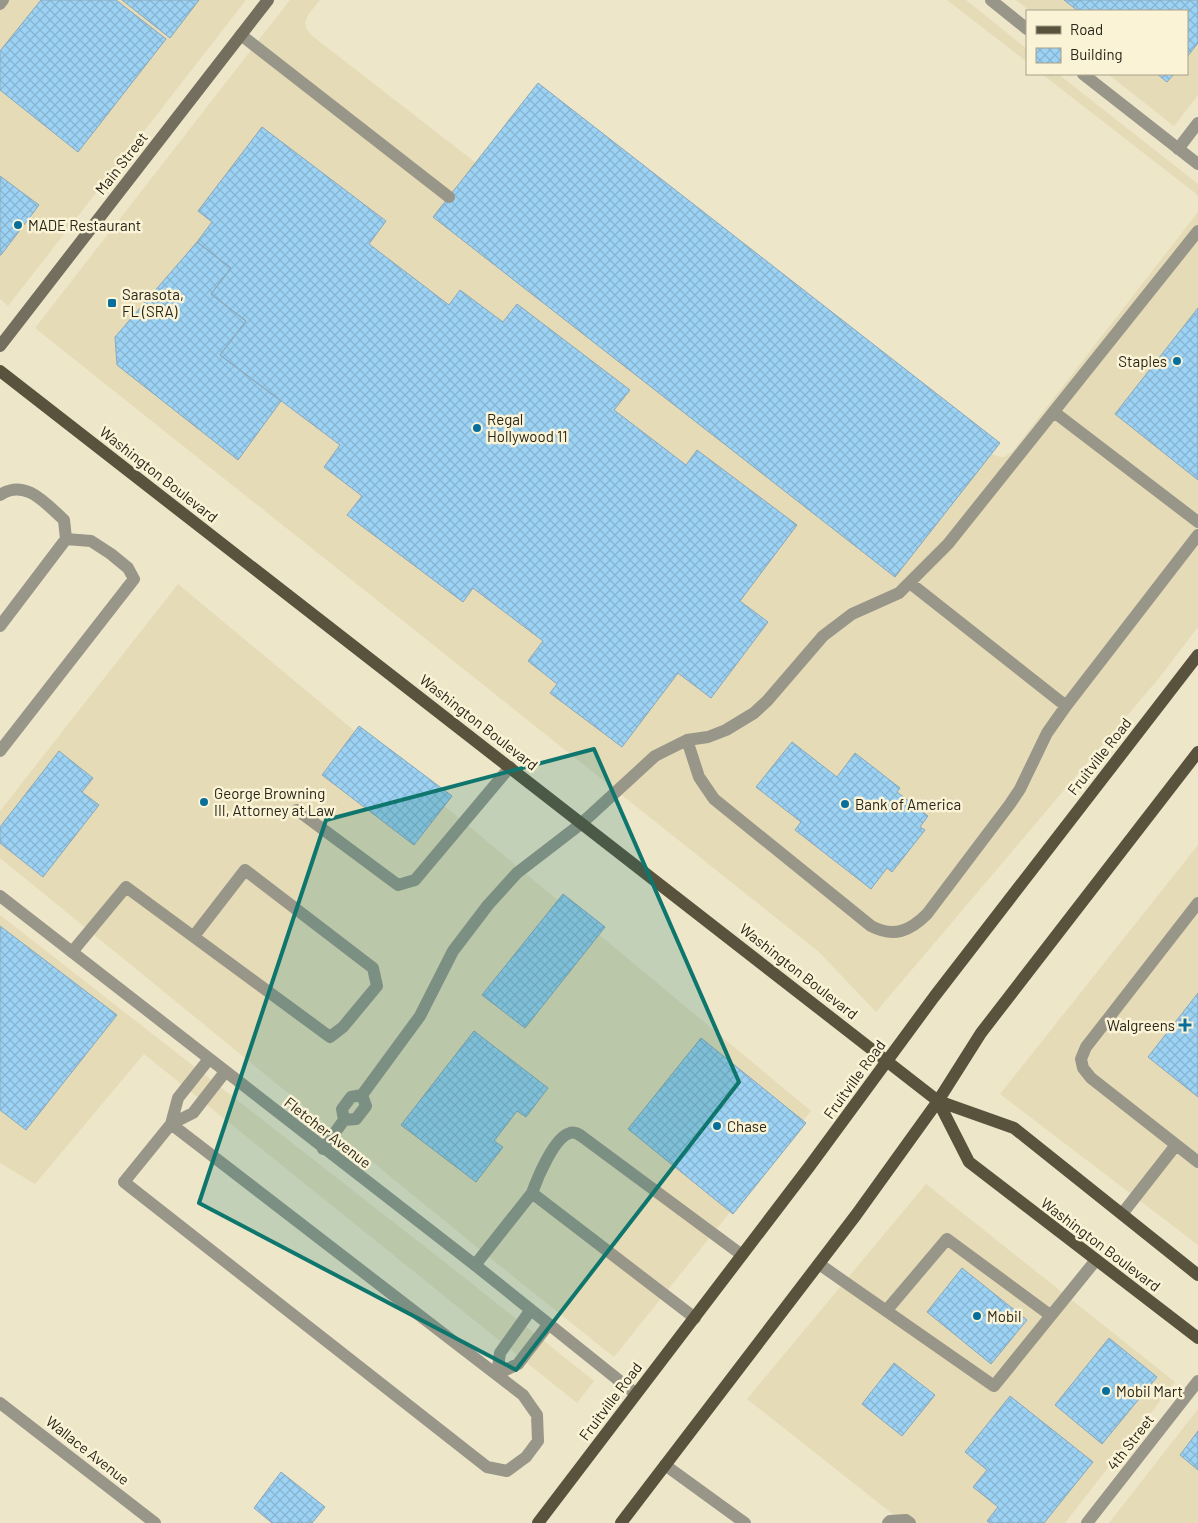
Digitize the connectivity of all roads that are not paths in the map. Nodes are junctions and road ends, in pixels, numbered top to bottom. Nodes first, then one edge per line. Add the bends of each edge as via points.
1 (3, 0) edge
2 (268, 0) edge
3 (990, 0) edge
4 (0, 4) edge
5 (1026, 28) edge
6 (241, 35) junction
7 (1084, 75) edge
8 (1198, 123) edge
9 (1178, 149) junction
10 (1198, 164) edge
11 (449, 197) dead end
12 (1198, 231) edge
13 (0, 346) edge
14 (0, 371) edge
15 (1054, 412) junction
16 (0, 495) edge
17 (1198, 522) edge
18 (1198, 535) edge
19 (66, 539) junction
20 (910, 583) junction
21 (0, 626) edge
22 (1198, 655) edge
23 (1066, 706) junction
24 (688, 740) junction
25 (0, 751) edge
26 (1198, 752) edge
27 (510, 767) junction
28 (298, 810) dead end
29 (582, 823) junction
30 (0, 896) edge
31 (1198, 904) edge
32 (194, 936) junction
33 (72, 952) junction
34 (209, 1059) junction
35 (888, 1061) junction
36 (225, 1072) junction
37 (938, 1101) junction
38 (172, 1124) junction
39 (1176, 1145) junction
40 (323, 1149) junction
41 (1198, 1162) edge
42 (532, 1193) junction
43 (1122, 1214) junction
44 (742, 1255) junction
45 (1096, 1260) junction
46 (819, 1264) junction
47 (474, 1265) junction
48 (1198, 1275) edge
49 (530, 1311) junction
50 (886, 1311) junction
51 (1050, 1315) junction
52 (695, 1318) junction
53 (548, 1325) junction
54 (1198, 1338) edge
55 (497, 1374) junction
56 (1198, 1381) edge
57 (636, 1394) junction
58 (0, 1402) edge
59 (664, 1465) junction
60 (155, 1523) edge
61 (538, 1523) edge
62 (621, 1523) edge
63 (745, 1523) edge
64 (888, 1523) edge
65 (910, 1523) edge
66 (1087, 1523) edge

1 - 4 street
2 - 6 street, Main Street
3 - 5 street
6 - 11 street
6 - 13 street, Main Street
7 - 9 street
8 - 9 street
9 - 10 street
12 - 15 street
14 - 27 main road, Washington Boulevard
15 - 17 street
15 - 20 street via 948,544
16 - 19 street via 14,488 33,492 64,520
18 - 23 street
19 - 21 street
19 - 25 street via 91,541 128,568 134,579
20 - 23 street
20 - 24 street via 899,593 839,622 754,713 726,730
22 - 35 main road, Fruitville Road
23 - 24 street via 1047,733 1020,789 965,864 920,921 892,933 871,926 714,799 700,777
24 - 29 street via 647,762
26 - 37 main road via 981,1033
27 - 28 street via 415,880 398,885
27 - 29 main road, Washington Boulevard
29 - 35 main road, Washington Boulevard
29 - 40 street via 517,873 488,905 453,951 420,1016 362,1094 366,1106 356,1119 344,1120
30 - 33 street, Fletcher Avenue
31 - 39 street via 1086,1047 1081,1059 1083,1068 1102,1088
32 - 32 street via 330,1037 343,1027 377,986 373,968 245,870
32 - 33 street via 126,887
33 - 34 street, Fletcher Avenue
34 - 36 street, Fletcher Avenue
34 - 38 street via 178,1098
35 - 37 main road, Washington Boulevard
35 - 44 main road, Fruitville Road
36 - 38 street via 193,1113
36 - 40 street, Fletcher Avenue
37 - 43 main road, Washington Boulevard via 1014,1128
37 - 45 main road, Washington Boulevard via 968,1162
37 - 46 main road
38 - 55 street
38 - 55 street via 124,1182 487,1467 507,1471 526,1457 538,1441 537,1415 523,1395
39 - 41 street
39 - 43 street
40 - 47 street, Fletcher Avenue
42 - 44 street via 550,1153 566,1135 575,1132
42 - 47 street
42 - 52 street
43 - 48 main road, Washington Boulevard
44 - 52 main road, Fruitville Road
45 - 51 street
45 - 54 main road, Washington Boulevard
46 - 50 street
46 - 59 main road
47 - 49 street, Fletcher Avenue
49 - 53 street, Fletcher Avenue
49 - 55 street via 500,1353
50 - 51 street via 994,1386
50 - 51 street via 947,1239
52 - 57 main road, Fruitville Road
53 - 55 street via 518,1364
53 - 57 street, Fletcher Avenue
56 - 66 street, 4th Street
57 - 61 main road, Fruitville Road
58 - 60 street, Wallace Avenue
59 - 62 main road
59 - 63 street
64 - 65 street via 906,1520

